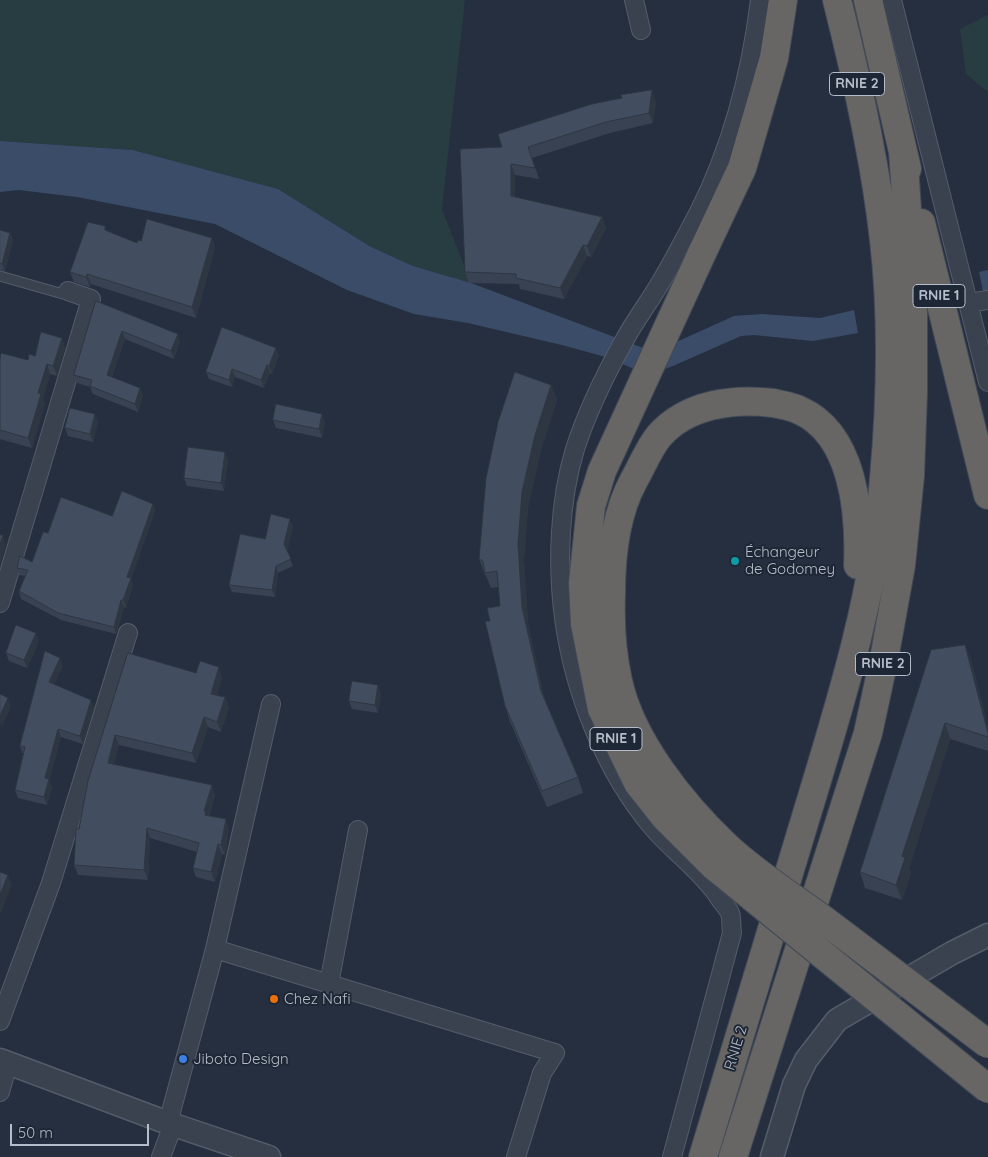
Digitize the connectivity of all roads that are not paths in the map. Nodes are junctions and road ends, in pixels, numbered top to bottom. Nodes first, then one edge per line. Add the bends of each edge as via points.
1 (634, 0) edge
2 (760, 0) edge
3 (783, 0) edge
4 (837, 0) edge
5 (868, 0) edge
6 (892, 0) edge
7 (641, 30) dead end
8 (903, 151) junction
9 (0, 276) edge
10 (68, 291) dead end
11 (988, 300) edge
12 (89, 302) junction
13 (969, 303) junction
14 (988, 382) edge
15 (988, 495) edge
16 (0, 603) edge
17 (128, 633) dead end
18 (857, 638) junction
19 (271, 704) dead end
20 (358, 830) dead end
21 (988, 935) edge
22 (215, 949) junction
23 (329, 984) junction
24 (0, 1021) edge
25 (988, 1044) edge
26 (4, 1061) edge
27 (988, 1089) edge
28 (0, 1092) edge
29 (170, 1124) junction
30 (161, 1157) edge
31 (269, 1157) edge
32 (516, 1157) edge
33 (672, 1157) edge
34 (703, 1157) edge
35 (733, 1157) edge
36 (772, 1157) edge

1 - 7 street
2 - 33 street via 749,68 730,138 699,210 662,280 624,341 591,408 575,451 561,537 565,620 575,669 601,744 630,796 655,830 704,877 730,912 732,933
3 - 27 highway, RNIE 1, bridge via 774,58 742,168 602,471 591,506 583,583 585,624 602,709 638,783 665,817 714,866
4 - 18 highway, RNIE 2 / RNIE 2 via 874,168 888,293 888,414 884,480
5 - 8 highway, RNIE 1
6 - 13 street
8 - 15 highway, RNIE 1
8 - 35 highway, RNIE 2 / RNIE 2 via 913,296 913,393 910,476 901,565 868,733
9 - 12 lane
10 - 12 street via 91,299
11 - 13 street
12 - 16 street
13 - 14 street
17 - 24 street via 51,883
18 - 25 highway, bridge via 859,540 856,509 846,463 832,437 798,409 750,400 730,401 705,408 677,421 659,437 631,484 617,526 611,565 610,606 618,681 630,715 667,779 728,847
18 - 34 highway, RNIE 2 / RNIE 2 via 836,721
19 - 22 street
20 - 23 street
21 - 36 street via 837,1020 806,1060 794,1085
22 - 23 street
22 - 29 street
23 - 32 street via 555,1053 542,1072
26 - 28 street
26 - 29 street
29 - 30 street
29 - 31 street

